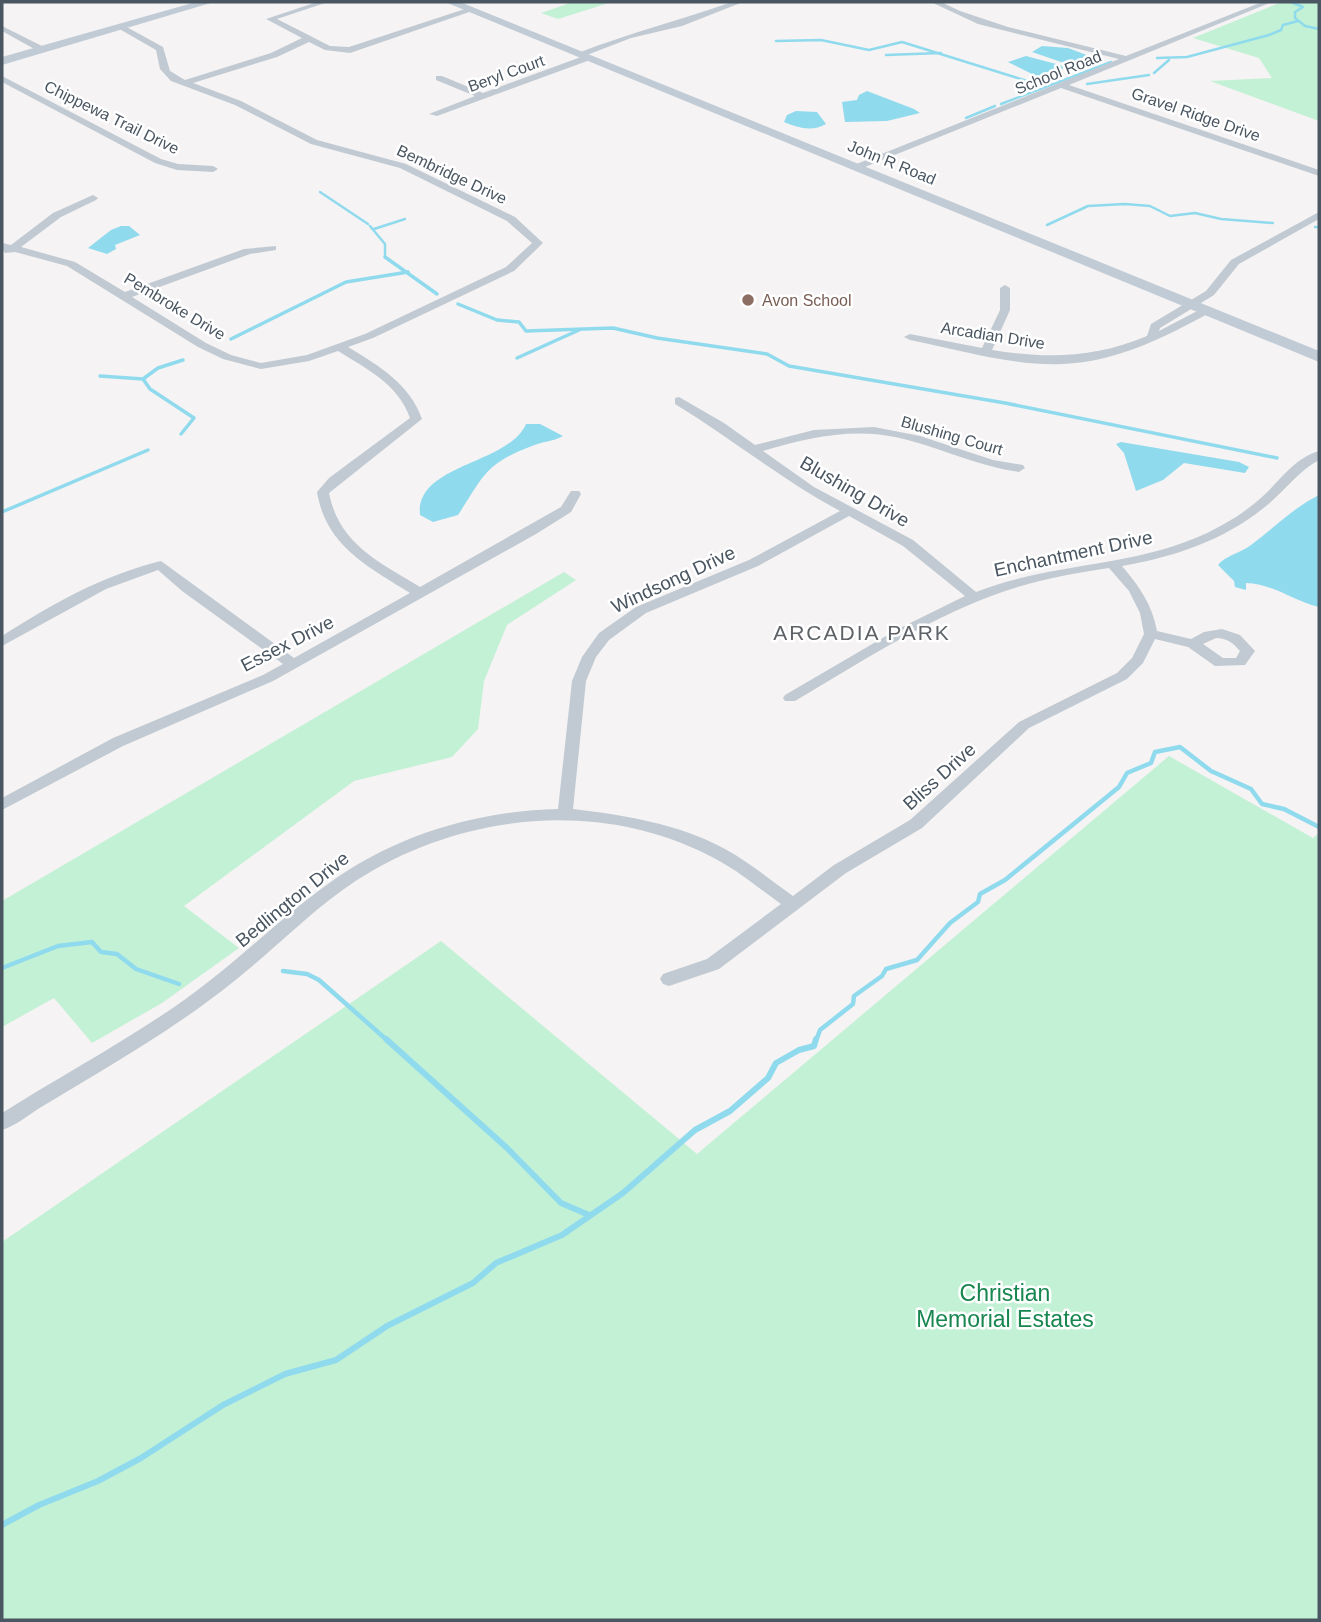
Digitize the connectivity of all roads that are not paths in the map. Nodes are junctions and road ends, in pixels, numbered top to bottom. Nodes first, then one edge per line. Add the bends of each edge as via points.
1 (203, 2) edge
2 (324, 2) edge
3 (452, 2) edge
4 (739, 2) edge
5 (935, 2) edge
6 (1268, 2) edge
7 (471, 10) junction
8 (120, 27) junction
9 (2, 28) edge
10 (308, 39) junction
11 (41, 49) junction
12 (587, 58) junction
13 (1128, 59) junction
14 (2, 61) edge
15 (439, 78) dead end
16 (2, 79) edge
17 (184, 83) junction
18 (1061, 85) junction
19 (482, 96) junction
20 (433, 114) dead end
21 (857, 167) junction
22 (213, 169) dead end
23 (1319, 173) edge
24 (93, 198) dead end
25 (1319, 215) edge
26 (8, 247) edge
27 (272, 248) dead end
28 (2, 257) edge
29 (1005, 288) dead end
30 (125, 296) junction
31 (1189, 304) junction
32 (1205, 311) junction
33 (1152, 336) junction
34 (910, 337) dead end
35 (341, 348) junction
36 (986, 351) junction
37 (1319, 357) edge
38 (679, 401) dead end
39 (753, 450) junction
40 (1319, 455) edge
41 (1019, 468) dead end
42 (575, 494) dead end
43 (849, 511) junction
44 (1112, 563) junction
45 (420, 593) junction
46 (973, 596) junction
47 (1151, 634) junction
48 (2, 642) edge
49 (1193, 644) dead end
50 (293, 664) junction
51 (790, 698) dead end
52 (2, 805) edge
53 (565, 814) junction
54 (792, 904) junction
55 (669, 979) dead end
56 (2, 1122) edge

1 - 8 main road
2 - 10 street via 270,19
3 - 7 main road, John R Road
4 - 12 street, Beryl Court
5 - 13 street via 991,25
6 - 13 street, School Road
7 - 10 street via 350,50 336,50
7 - 12 main road, John R Road
8 - 11 main road
8 - 17 street, Bembridge Drive via 160,49 165,74
9 - 11 street
10 - 17 street via 274,55
11 - 14 main road
12 - 19 street, Beryl Court
12 - 21 main road, John R Road
13 - 18 street, School Road
15 - 19 street
16 - 22 street, Chippewa Trail Drive via 158,161
17 - 35 street, Bembridge Drive via 239,103 314,142 403,166 511,219 538,243 510,269
18 - 21 street, School Road
18 - 23 street, Gravel Ridge Drive
19 - 20 street, Beryl Court
21 - 31 main road, John R Road
24 - 26 street
25 - 31 street, Arcadian Drive via 1235,262 1219,286
26 - 28 street
26 - 30 street, Pembroke Drive via 71,264
27 - 30 street via 248,251
29 - 36 street via 1005,310
30 - 35 street, Pembroke Drive via 202,345 252,364 281,364
31 - 32 main road, John R Road
31 - 33 street, Arcadian Drive via 1155,326
32 - 33 street, Arcadian Drive via 1167,334
32 - 37 main road, John R Road
33 - 36 street, Arcadian Drive via 1121,350 1080,359 1039,360
34 - 36 street, Arcadian Drive
35 - 45 street via 398,385 416,419 333,481 323,492 323,504 342,539
38 - 39 street, Blushing Drive
39 - 41 street, Blushing Court via 829,429 896,433 992,466
39 - 43 street, Blushing Drive
40 - 44 street, Enchantment Drive via 1296,467 1274,493 1224,529 1162,553
42 - 45 street, Essex Drive via 566,509
43 - 46 street, Blushing Drive via 908,543
43 - 53 street, Windsong Drive via 782,551 642,610 599,640 584,662 579,681
44 - 46 street, Enchantment Drive via 1049,574
44 - 47 street via 1135,590
45 - 50 street, Essex Drive
46 - 51 street, Enchantment Drive via 915,624
47 - 49 street
47 - 54 street, Bliss Drive via 1138,660 1122,676 1024,725 916,824
48 - 50 street via 141,568 161,565
50 - 52 street, Essex Drive via 118,741
53 - 54 street, Bedlington Drive via 612,818 673,833 712,849
53 - 56 street, Bedlington Drive via 472,823 374,862 214,988
54 - 55 street, Bliss Drive via 713,964

